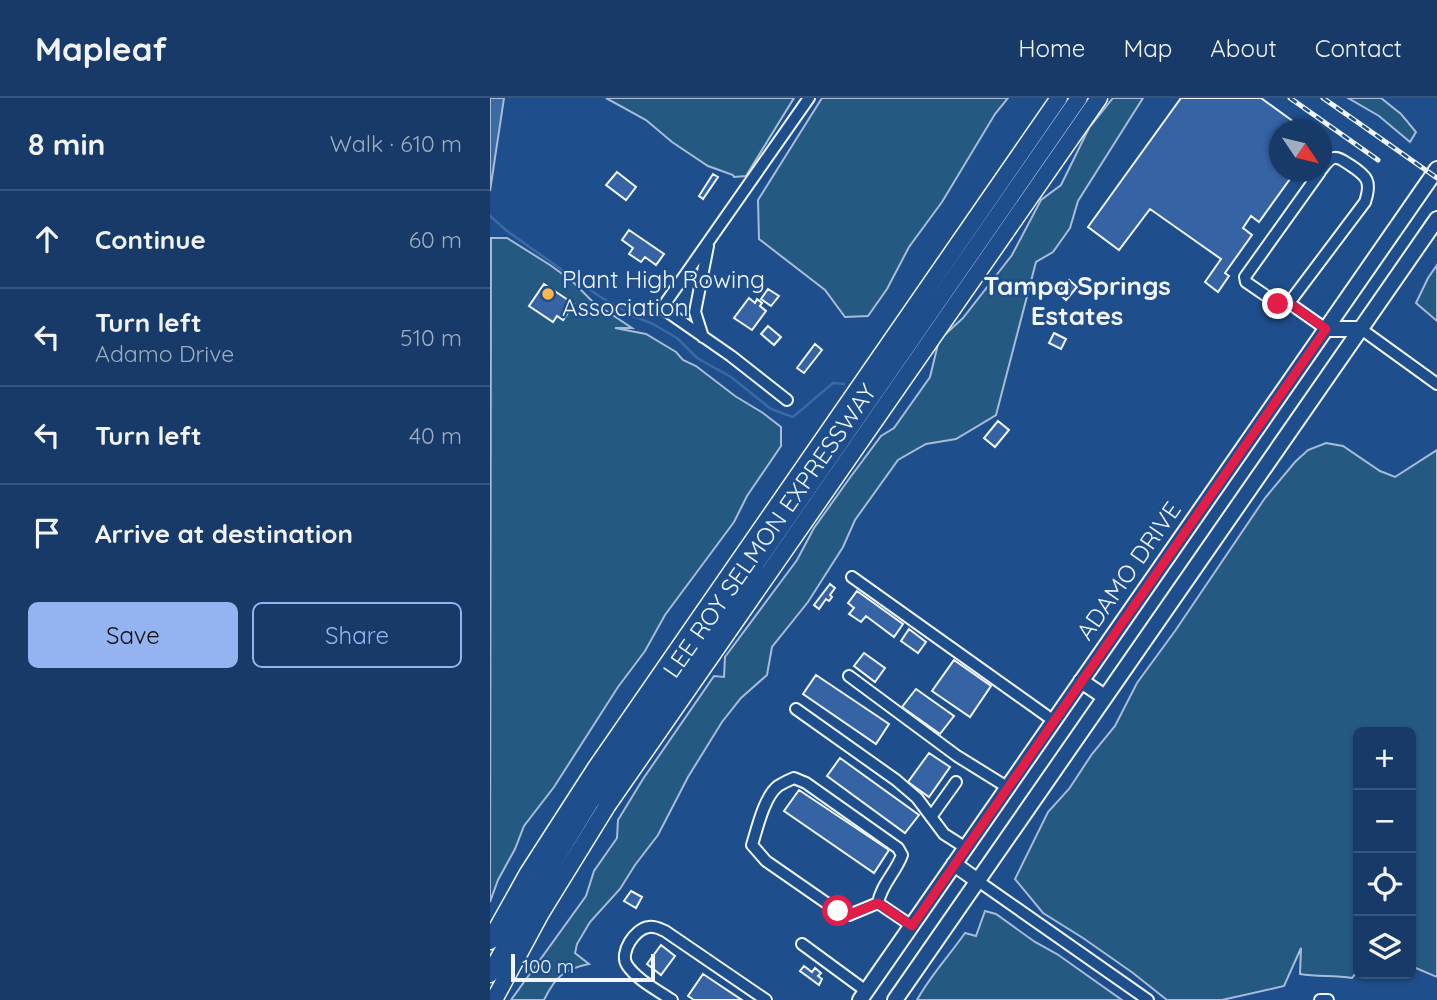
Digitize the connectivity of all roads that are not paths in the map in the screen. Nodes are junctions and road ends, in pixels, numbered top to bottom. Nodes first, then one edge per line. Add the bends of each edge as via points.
1 (809, 98) edge
2 (1059, 98) edge
3 (1079, 98) edge
4 (1099, 98) edge
5 (1332, 158) edge
6 (1437, 169) edge
7 (1312, 182) edge
8 (1437, 219) edge
9 (709, 240) junction
10 (1289, 303) junction
11 (1326, 329) junction
12 (1361, 329) junction
13 (703, 337) junction
14 (1437, 384) edge
15 (787, 400) dead end
16 (852, 577) dead end
17 (849, 676) dead end
18 (1081, 681) junction
19 (1105, 697) junction
20 (796, 709) dead end
21 (1054, 721) junction
22 (956, 782) dead end
23 (1007, 788) junction
24 (931, 817) junction
25 (966, 848) junction
26 (954, 864) junction
27 (978, 881) junction
28 (878, 903) junction
29 (912, 926) junction
30 (490, 941) edge
31 (802, 944) dead end
32 (490, 974) edge
33 (863, 995) edge
34 (494, 1000) edge
35 (672, 1000) edge
36 (766, 1000) edge
37 (895, 1000) edge
38 (1148, 1000) edge
39 (1320, 1000) edge
40 (1328, 1000) edge

1 - 9 street
2 - 30 highway, LEE ROY SELMON EXPRESSWAY via 595,769
3 - 32 highway via 589,804
4 - 34 highway, LEE ROY SELMON EXPRESSWAY via 607,806
5 - 10 street via 1363,173 1369,190 1365,202
6 - 11 main road, ADAMO DRIVE
7 - 10 street via 1245,278 1278,304
8 - 12 main road
9 - 13 street via 695,312
9 - 13 street via 662,308
10 - 11 street
11 - 12 main road
11 - 18 main road, ADAMO DRIVE
12 - 14 street
12 - 19 main road
13 - 15 street
16 - 21 street
17 - 23 street
18 - 19 main road
18 - 21 main road, ADAMO DRIVE
19 - 27 main road
20 - 24 street via 896,780
21 - 23 main road, ADAMO DRIVE
22 - 24 street
23 - 25 main road, ADAMO DRIVE
24 - 25 street via 944,834
25 - 26 main road, ADAMO DRIVE
26 - 27 main road
26 - 29 main road, ADAMO DRIVE
27 - 37 main road
27 - 38 street
28 - 28 street via 902,855 898,848 806,783 794,778 778,786 752,845 766,862 838,911 849,915
28 - 29 street
29 - 33 main road, ADAMO DRIVE
31 - 33 street
35 - 36 street via 625,963 627,947 641,929 665,931
39 - 40 street

